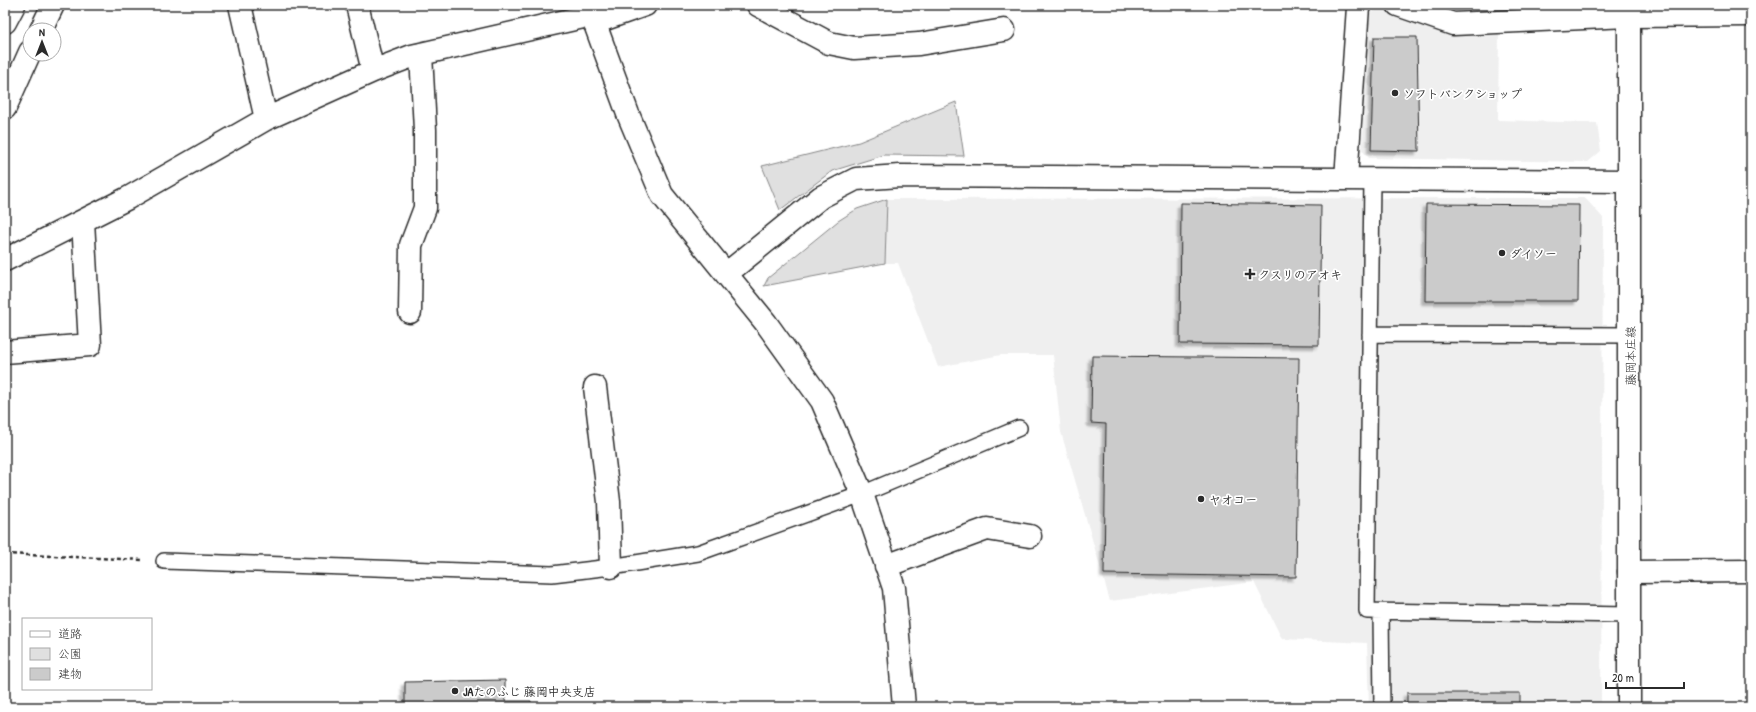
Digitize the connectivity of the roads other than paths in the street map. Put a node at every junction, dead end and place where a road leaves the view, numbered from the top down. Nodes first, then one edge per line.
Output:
1 (14, 5) edge
2 (53, 5) edge
3 (240, 5) edge
4 (357, 5) edge
5 (645, 5) edge
6 (758, 5) edge
7 (1360, 5) edge
8 (1398, 5) edge
9 (1629, 10) edge
10 (591, 14) edge
11 (1751, 15) edge
12 (5, 22) edge
13 (45, 22) edge
14 (1004, 30) dead end
15 (421, 54) junction
16 (26, 62) edge
17 (373, 71) junction
18 (5, 108) edge
19 (266, 119) junction
20 (1346, 179) junction
21 (1372, 179) junction
22 (1629, 181) junction
23 (83, 221) junction
24 (5, 260) edge
25 (726, 274) junction
26 (410, 312) dead end
27 (1370, 334) junction
28 (1630, 335) junction
29 (5, 352) edge
30 (595, 387) dead end
31 (1019, 428) dead end
32 (862, 494) junction
33 (1030, 536) dead end
34 (164, 561) road end
35 (886, 566) junction
36 (611, 568) junction
37 (1751, 571) edge
38 (1630, 572) junction
39 (1381, 611) junction
40 (1630, 615) junction
41 (904, 707) edge
42 (1382, 707) edge
43 (1630, 707) edge

1 - 12 street
2 - 13 street
3 - 19 street
4 - 17 street
5 - 10 street
6 - 14 street
7 - 20 street
8 - 9 street
9 - 11 street
9 - 22 street, 藤岡本庄線
10 - 15 street
10 - 25 street
15 - 17 street
15 - 26 street
16 - 18 street
17 - 19 street
19 - 23 street
20 - 21 street
20 - 25 street
21 - 22 street
21 - 27 lane
22 - 28 street, 藤岡本庄線
23 - 24 street
23 - 29 street
25 - 32 street
27 - 28 lane
27 - 39 lane
28 - 38 street, 藤岡本庄線
30 - 36 street
31 - 32 lane
32 - 35 street
32 - 36 lane
33 - 35 street
34 - 36 lane
35 - 41 street
37 - 38 street
38 - 40 street, 藤岡本庄線
39 - 40 lane
39 - 42 lane
40 - 43 street, 藤岡本庄線

